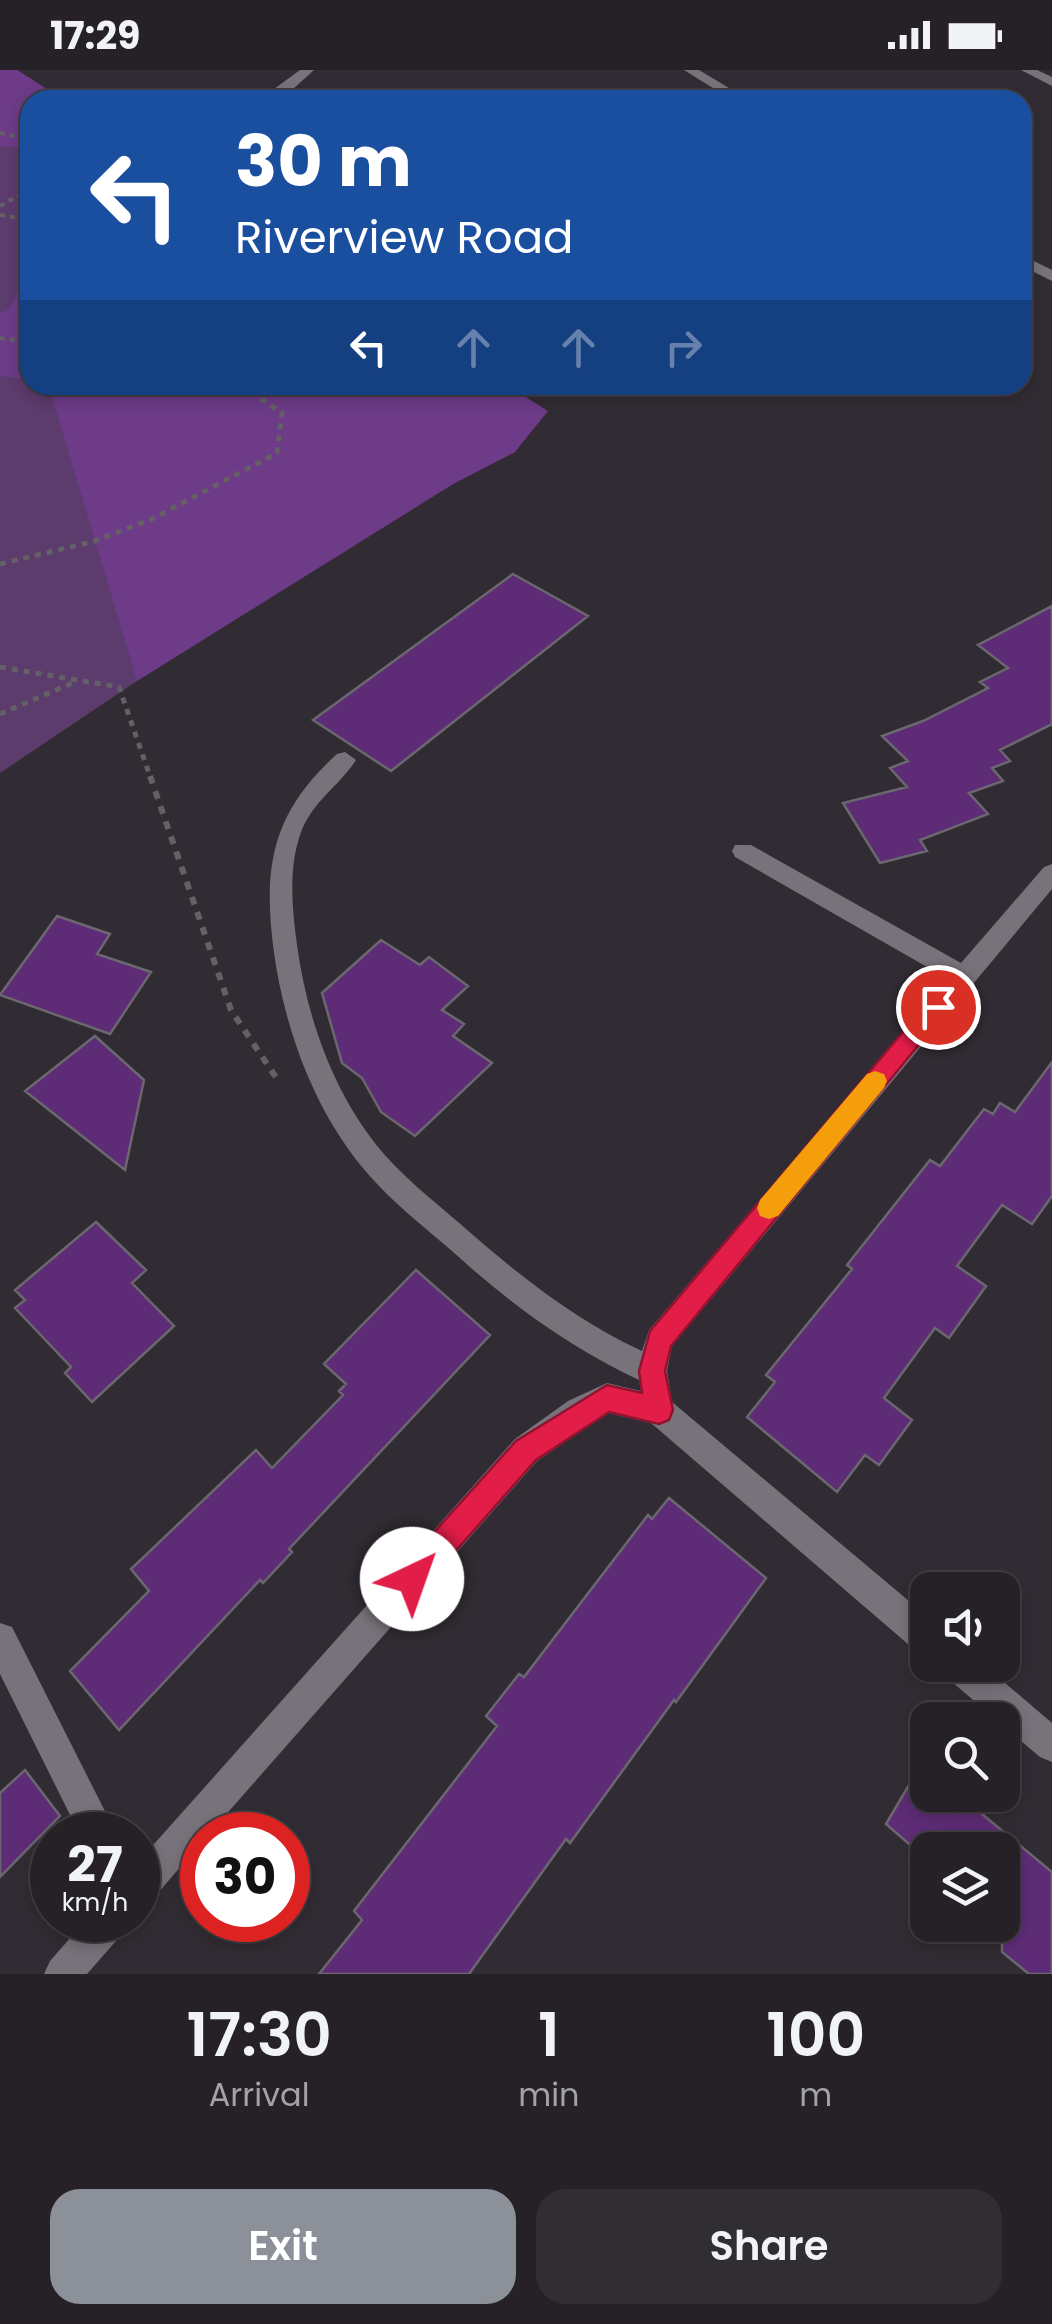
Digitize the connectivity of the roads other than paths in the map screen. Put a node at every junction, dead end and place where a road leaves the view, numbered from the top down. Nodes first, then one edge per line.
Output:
1 (308, 70) edge
2 (690, 70) edge
3 (1027, 70) edge
4 (1052, 82) edge
5 (285, 90) edge
6 (725, 90) edge
7 (345, 760) dead end
8 (743, 851) dead end
9 (1052, 874) edge
10 (963, 976) junction
11 (652, 1371) junction
12 (659, 1410) junction
13 (910, 1624) edge
14 (0, 1639) edge
15 (978, 1682) edge
16 (1052, 1745) edge
17 (87, 1812) edge
18 (160, 1863) edge
19 (90, 1942) edge
20 (62, 1974) edge

1 - 5 street
2 - 6 street
3 - 4 street
7 - 11 street
8 - 10 street
9 - 10 street
10 - 11 street
11 - 12 street
12 - 13 street
12 - 18 street
14 - 17 street
15 - 16 street
19 - 20 street

